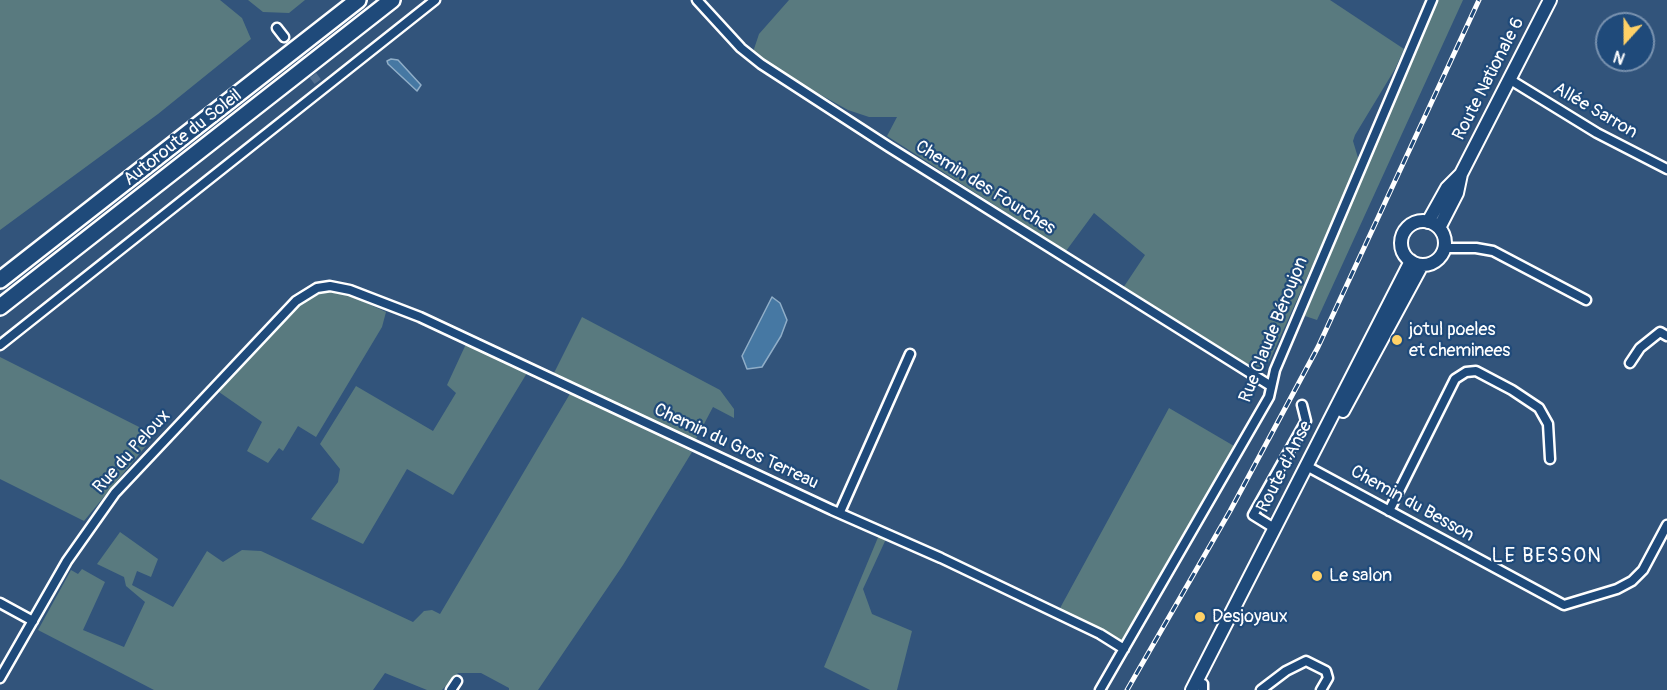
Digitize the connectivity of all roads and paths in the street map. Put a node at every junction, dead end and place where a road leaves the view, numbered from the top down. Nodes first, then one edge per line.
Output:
1 (358, 0) edge
2 (392, 0) edge
3 (435, 0) edge
4 (697, 0) edge
5 (1432, 0) edge
6 (1550, 0) edge
7 (277, 28) dead end
8 (284, 37) tunnel mouth
9 (1509, 80) junction
10 (1667, 169) edge
11 (131, 204) junction
12 (77, 219) junction
13 (1434, 225) junction
14 (1444, 248) junction
15 (1417, 263) junction
16 (0, 269) edge
17 (0, 280) edge
18 (330, 286) joint
19 (1586, 300) dead end
20 (0, 307) edge
21 (0, 315) edge
22 (1667, 336) edge
23 (0, 345) edge
24 (910, 354) dead end
25 (1630, 363) dead end
26 (1271, 386) junction
27 (1302, 405) dead end
28 (1550, 459) dead end
29 (1312, 469) junction
30 (1389, 510) junction
31 (840, 512) junction
32 (1667, 525) edge
33 (1274, 528) junction
34 (0, 603) edge
35 (33, 621) junction
36 (1124, 649) junction
37 (0, 678) edge
38 (457, 681) dead end
39 (1202, 688) edge
40 (451, 690) edge
41 (1100, 690) edge
42 (1191, 690) edge
43 (1261, 690) edge
44 (1322, 690) edge

1 - 12 highway, Autoroute du Soleil
2 - 11 highway, Autoroute du Soleil
3 - 23 street
4 - 26 street, Chemin des Fourches
5 - 26 street, Rue Claude Béroujon
6 - 9 main road, Route Nationale 6
7 - 8 street
9 - 10 street, Allée Sarron
9 - 13 main road, Route Nationale 6
11 - 20 highway, Autoroute du Soleil
11 - 21 highway
12 - 16 highway
12 - 17 highway, Autoroute du Soleil
13 - 14 main road
13 - 15 main road
14 - 15 main road
14 - 19 street
15 - 29 main road, Route d'Anse
15 - 33 main road, Route d'Anse
18 - 31 street, Chemin du Gros Terreau
18 - 35 street, Rue du Peloux
22 - 25 street
24 - 31 street
26 - 36 street, Rue Claude Béroujon
27 - 33 street
28 - 30 street
29 - 30 street, Chemin du Besson
29 - 39 main road, Route d'Anse
30 - 32 street, Chemin du Besson
31 - 36 street, Chemin du Gros Terreau
33 - 42 main road, Route d'Anse
34 - 35 street
35 - 37 street, Rue du Peloux
36 - 41 street, Rue Claude Béroujon
38 - 40 street
43 - 44 street

